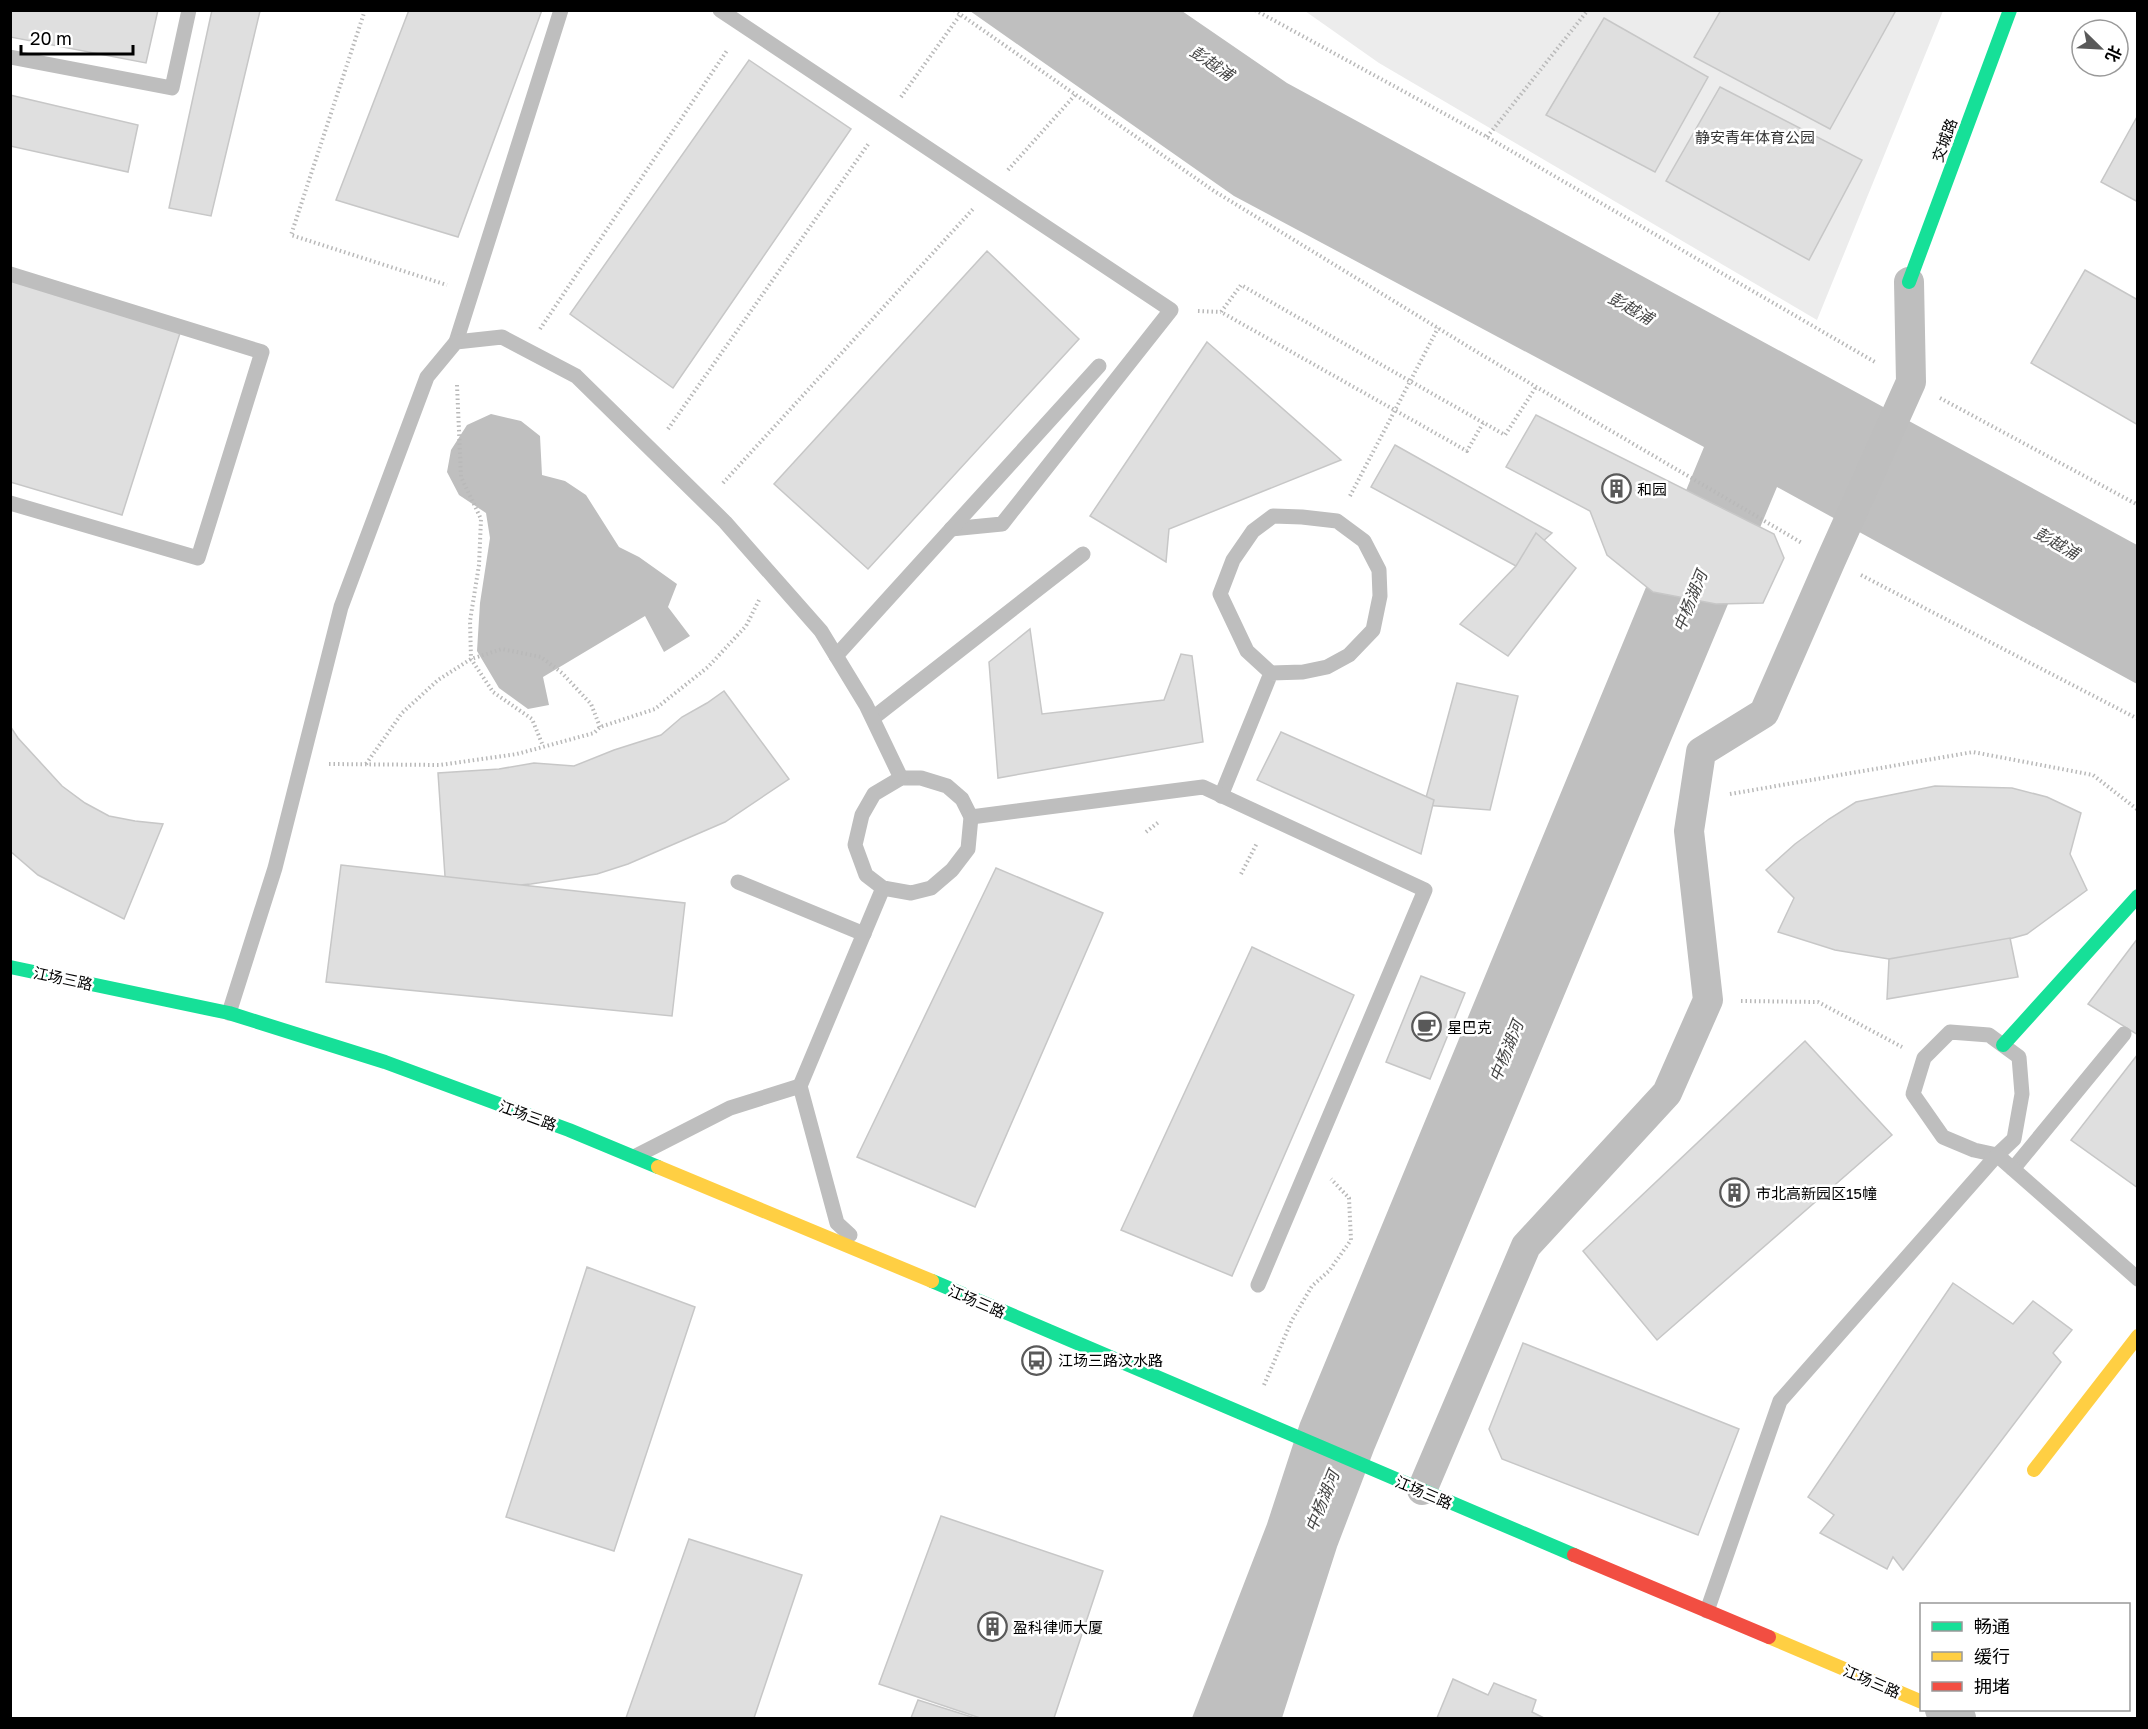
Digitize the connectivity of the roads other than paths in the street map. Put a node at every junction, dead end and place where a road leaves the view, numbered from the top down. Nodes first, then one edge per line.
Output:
1 (189, 10) edge
2 (561, 10) edge
3 (720, 10) edge
4 (2010, 10) edge
5 (10, 57) edge
6 (10, 274) edge
7 (1909, 282) joint
8 (456, 342) junction
9 (1099, 366) dead end
10 (10, 503) edge
11 (951, 529) junction
12 (1083, 554) dead end
13 (836, 656) junction
14 (1270, 673) junction
15 (873, 718) junction
16 (901, 778) junction
17 (1221, 796) junction
18 (971, 817) junction
19 (738, 882) dead end
20 (883, 888) junction
21 (2138, 896) edge
22 (864, 934) junction
23 (10, 967) edge
24 (229, 1014) junction
25 (2124, 1034) dead end
26 (2003, 1045) junction
27 (800, 1086) junction
28 (1997, 1155) junction
29 (633, 1157) junction
30 (2013, 1168) junction
31 (870, 1254) junction
32 (2138, 1279) edge
33 (1258, 1285) dead end
34 (2138, 1336) edge
35 (2034, 1470) dead end
36 (1422, 1490) junction
37 (1707, 1611) junction
38 (1920, 1701) edge
39 (1942, 1711) edge
40 (1961, 1719) edge

1 - 5 lane
2 - 8 lane
3 - 11 lane
4 - 7 street, 交城路
6 - 10 lane
7 - 36 street
8 - 13 lane
8 - 24 lane
9 - 11 lane
11 - 13 lane
12 - 15 lane
13 - 15 lane
14 - 14 lane
14 - 17 lane
15 - 16 lane
16 - 18 lane
16 - 20 lane
17 - 18 lane
17 - 33 lane
18 - 20 lane
19 - 22 lane
20 - 22 lane
21 - 26 street
22 - 27 lane
23 - 24 street, 江场三路
24 - 29 street, 江场三路
25 - 30 lane
26 - 28 lane
26 - 28 lane
27 - 29 lane
27 - 31 lane
28 - 30 lane
28 - 37 lane
29 - 31 street, 江场三路
30 - 32 lane
31 - 36 street, 江场三路
34 - 35 street
36 - 37 street, 江场三路
37 - 38 street, 江场三路
39 - 40 street

